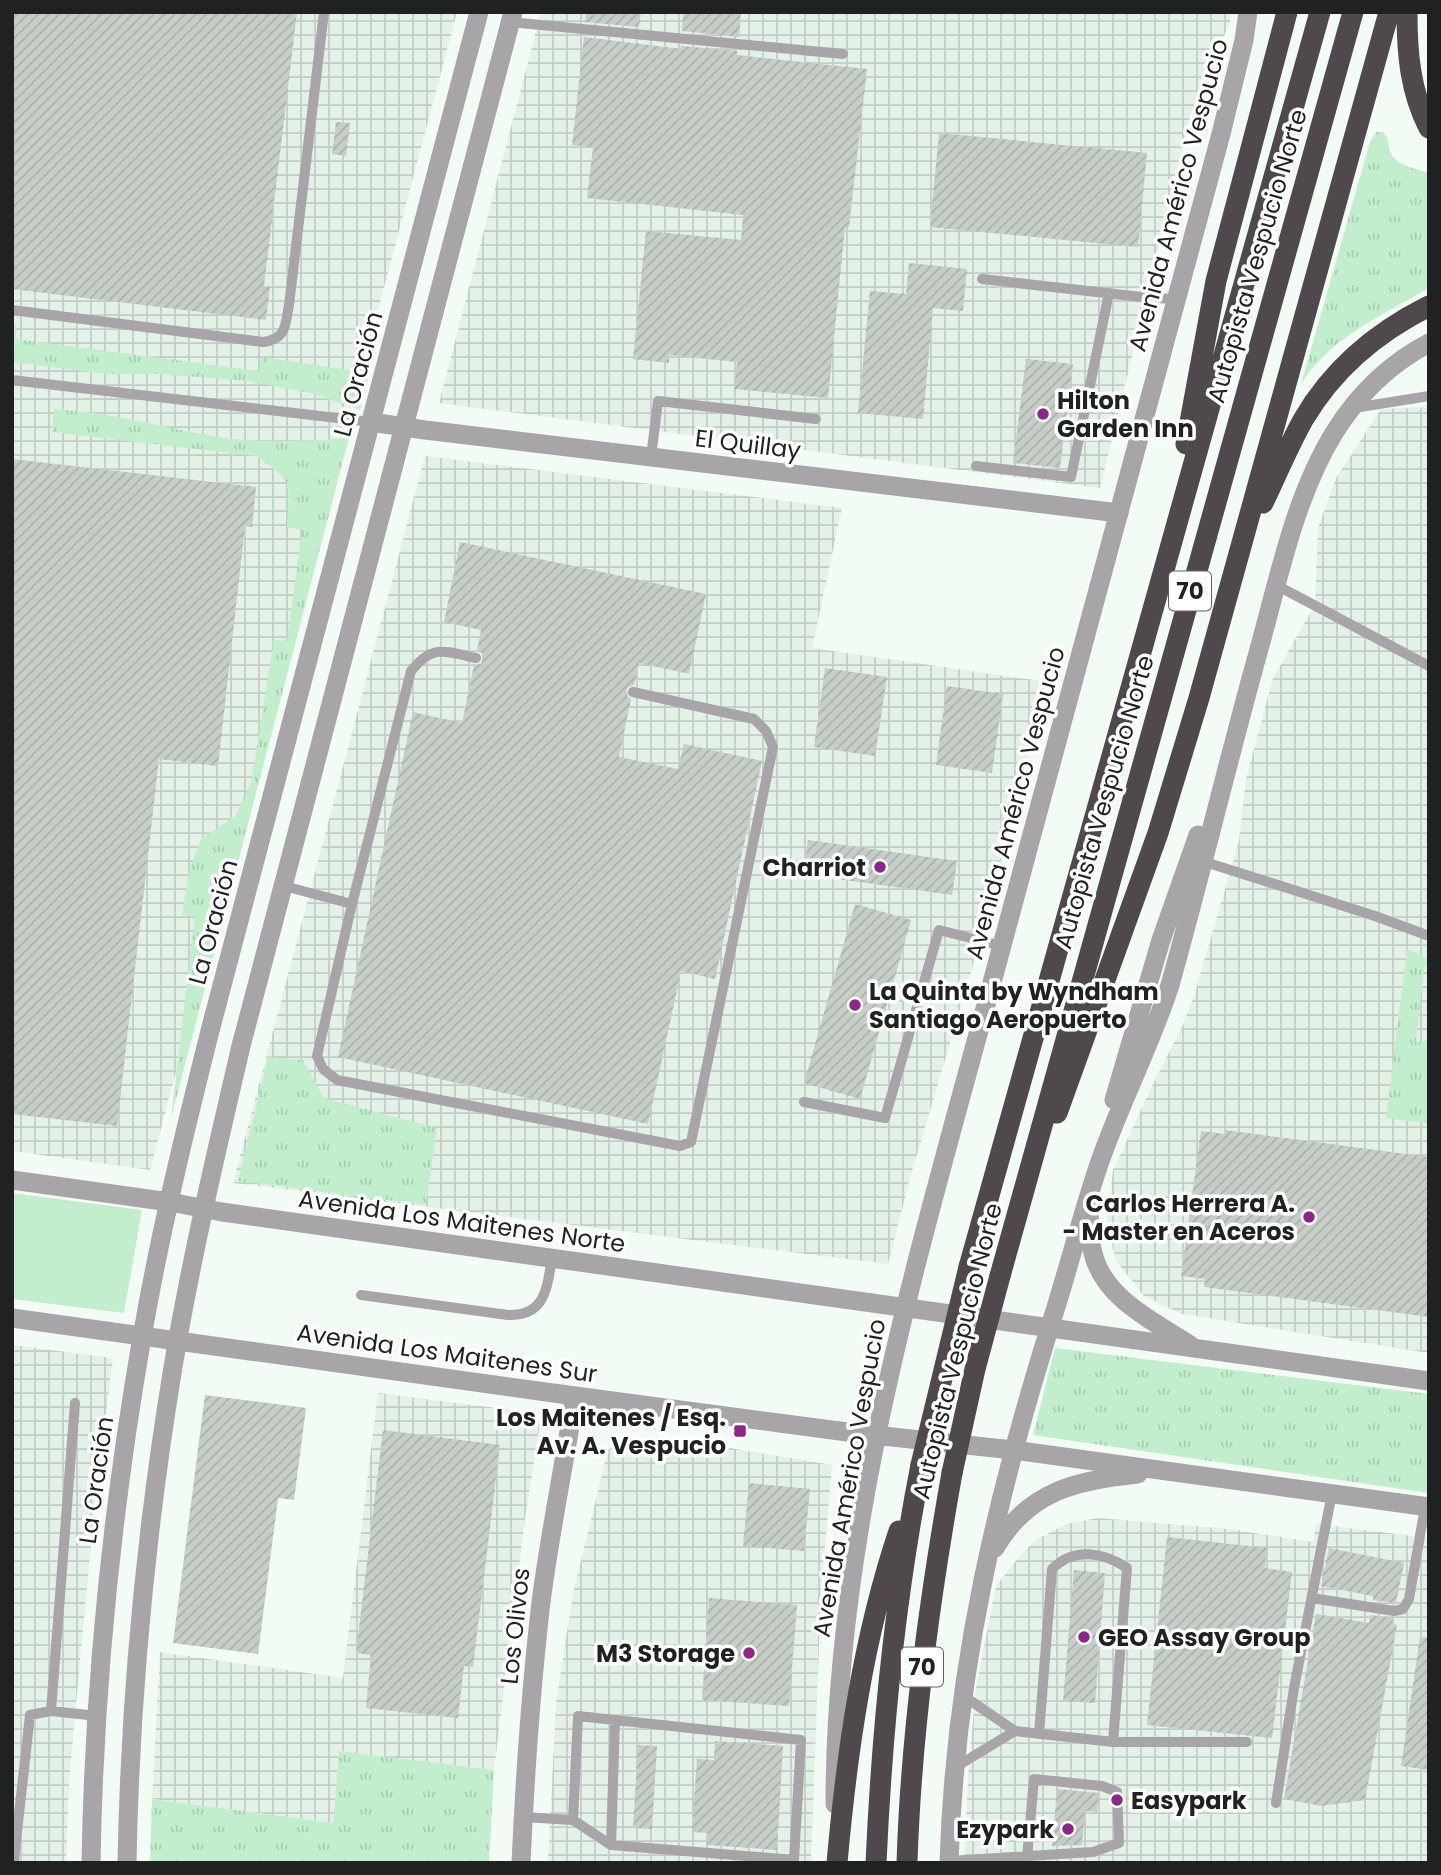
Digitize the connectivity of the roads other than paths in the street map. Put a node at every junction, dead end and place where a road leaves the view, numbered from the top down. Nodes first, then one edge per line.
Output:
1 (324, 12) edge
2 (479, 12) edge
3 (1248, 12) edge
4 (1278, 12) edge
5 (1287, 12) edge
6 (1320, 12) edge
7 (1353, 12) edge
8 (1389, 12) edge
9 (1406, 12) edge
10 (512, 17) edge
11 (843, 54) dead end
12 (1259, 112) junction
13 (1429, 128) edge
14 (982, 279) dead end
15 (1109, 293) junction
16 (1177, 299) junction
17 (1429, 306) edge
18 (12, 310) edge
19 (1429, 343) edge
20 (12, 380) edge
21 (1429, 396) edge
22 (1350, 409) junction
23 (816, 419) dead end
24 (371, 422) junction
25 (405, 428) junction
26 (651, 457) junction
27 (976, 466) dead end
28 (1119, 513) junction
29 (1168, 553) junction
30 (1238, 555) junction
31 (1276, 585) junction
32 (476, 658) dead end
33 (1429, 666) edge
34 (633, 692) dead end
35 (1221, 786) junction
36 (1202, 861) junction
37 (284, 886) junction
38 (352, 904) junction
39 (1429, 936) edge
40 (1002, 946) junction
41 (804, 1102) dead end
42 (1099, 1165) junction
43 (1028, 1171) junction
44 (12, 1180) edge
45 (1088, 1200) junction
46 (170, 1202) junction
47 (204, 1209) junction
48 (552, 1258) junction
49 (361, 1295) dead end
50 (905, 1307) junction
51 (12, 1318) edge
52 (1049, 1328) junction
53 (142, 1336) junction
54 (178, 1341) junction
55 (1194, 1347) junction
56 (1429, 1381) edge
57 (575, 1396) junction
58 (75, 1403) dead end
59 (876, 1435) junction
60 (1013, 1450) junction
61 (1171, 1471) junction
62 (916, 1487) junction
63 (1332, 1493) junction
64 (1427, 1507) edge
65 (987, 1561) junction
66 (1312, 1598) junction
67 (962, 1695) junction
68 (51, 1711) junction
69 (97, 1716) junction
70 (615, 1720) junction
71 (1016, 1731) junction
72 (1039, 1734) junction
73 (1113, 1742) junction
74 (1247, 1742) dead end
75 (954, 1768) junction
76 (1276, 1803) dead end
77 (523, 1817) junction
78 (573, 1820) junction
79 (14, 1841) edge
80 (611, 1845) junction
81 (1027, 1858) junction
82 (949, 1862) edge
83 (14, 1863) edge
84 (91, 1863) edge
85 (127, 1863) edge
86 (521, 1863) edge
87 (837, 1863) edge
88 (876, 1863) edge
89 (907, 1863) edge

1 - 18 lane
2 - 24 street, La Oración
3 - 16 street, Avenida Américo Vespucio
4 - 12 highway
5 - 12 highway
6 - 29 highway, Autopista Vespucio Norte / 70
7 - 43 highway, Autopista Vespucio Norte / 70
8 - 30 highway
9 - 13 highway
10 - 11 lane
10 - 25 street
12 - 29 highway
14 - 15 lane
15 - 16 lane
15 - 27 lane
16 - 28 street, Avenida Américo Vespucio
17 - 30 highway
19 - 22 street
20 - 24 lane
21 - 22 lane
22 - 31 street
23 - 26 lane
24 - 25 street, El Quillay
24 - 46 street, La Oración
25 - 26 street, El Quillay
25 - 37 street
26 - 28 street, El Quillay
28 - 40 street, Avenida Américo Vespucio
29 - 62 highway, Autopista Vespucio Norte / 70, bridge
30 - 43 highway
31 - 33 lane
31 - 35 street
32 - 38 lane
34 - 38 lane
35 - 36 street
35 - 42 street
36 - 39 lane
36 - 42 street
37 - 38 lane
37 - 47 street
40 - 41 lane
40 - 50 street, Avenida Américo Vespucio
42 - 45 street
43 - 89 highway, Autopista Vespucio Norte / 70, bridge
44 - 46 street, Avenida Los Maitenes Norte
45 - 52 street
45 - 55 street
46 - 47 street, Avenida Los Maitenes Norte
46 - 53 street, La Oración
47 - 48 street, Avenida Los Maitenes Norte
47 - 54 street
48 - 49 lane
48 - 50 street, Avenida Los Maitenes Norte
50 - 52 street, Avenida Los Maitenes Norte
50 - 59 street, Avenida Américo Vespucio
51 - 53 street, Avenida Los Maitenes Sur
52 - 55 street, Avenida Los Maitenes Norte
52 - 60 street
53 - 54 street, Avenida Los Maitenes Sur
53 - 69 street, La Oración
54 - 57 street, Avenida Los Maitenes Sur
54 - 85 street
55 - 56 street, Avenida Los Maitenes Norte
57 - 59 street, Avenida Los Maitenes Sur
57 - 77 street, Los Olivos
58 - 68 lane
59 - 60 street, Avenida Los Maitenes Sur
59 - 87 street, Avenida Américo Vespucio
60 - 61 street, Avenida Los Maitenes Sur
60 - 65 street
61 - 63 street
61 - 65 street
62 - 87 highway
62 - 88 highway, Autopista Vespucio Norte / 70
63 - 64 street
63 - 66 lane
64 - 66 lane
65 - 67 street
66 - 76 lane
67 - 71 lane
67 - 75 street
68 - 69 lane
68 - 79 lane
69 - 84 street, La Oración
70 - 78 lane
70 - 80 lane
70 - 80 lane
71 - 72 lane
71 - 75 lane
72 - 73 lane
72 - 73 lane
73 - 74 lane
75 - 82 street
77 - 78 lane
77 - 86 street, Los Olivos
78 - 80 lane
79 - 83 lane
81 - 81 lane
81 - 82 lane

